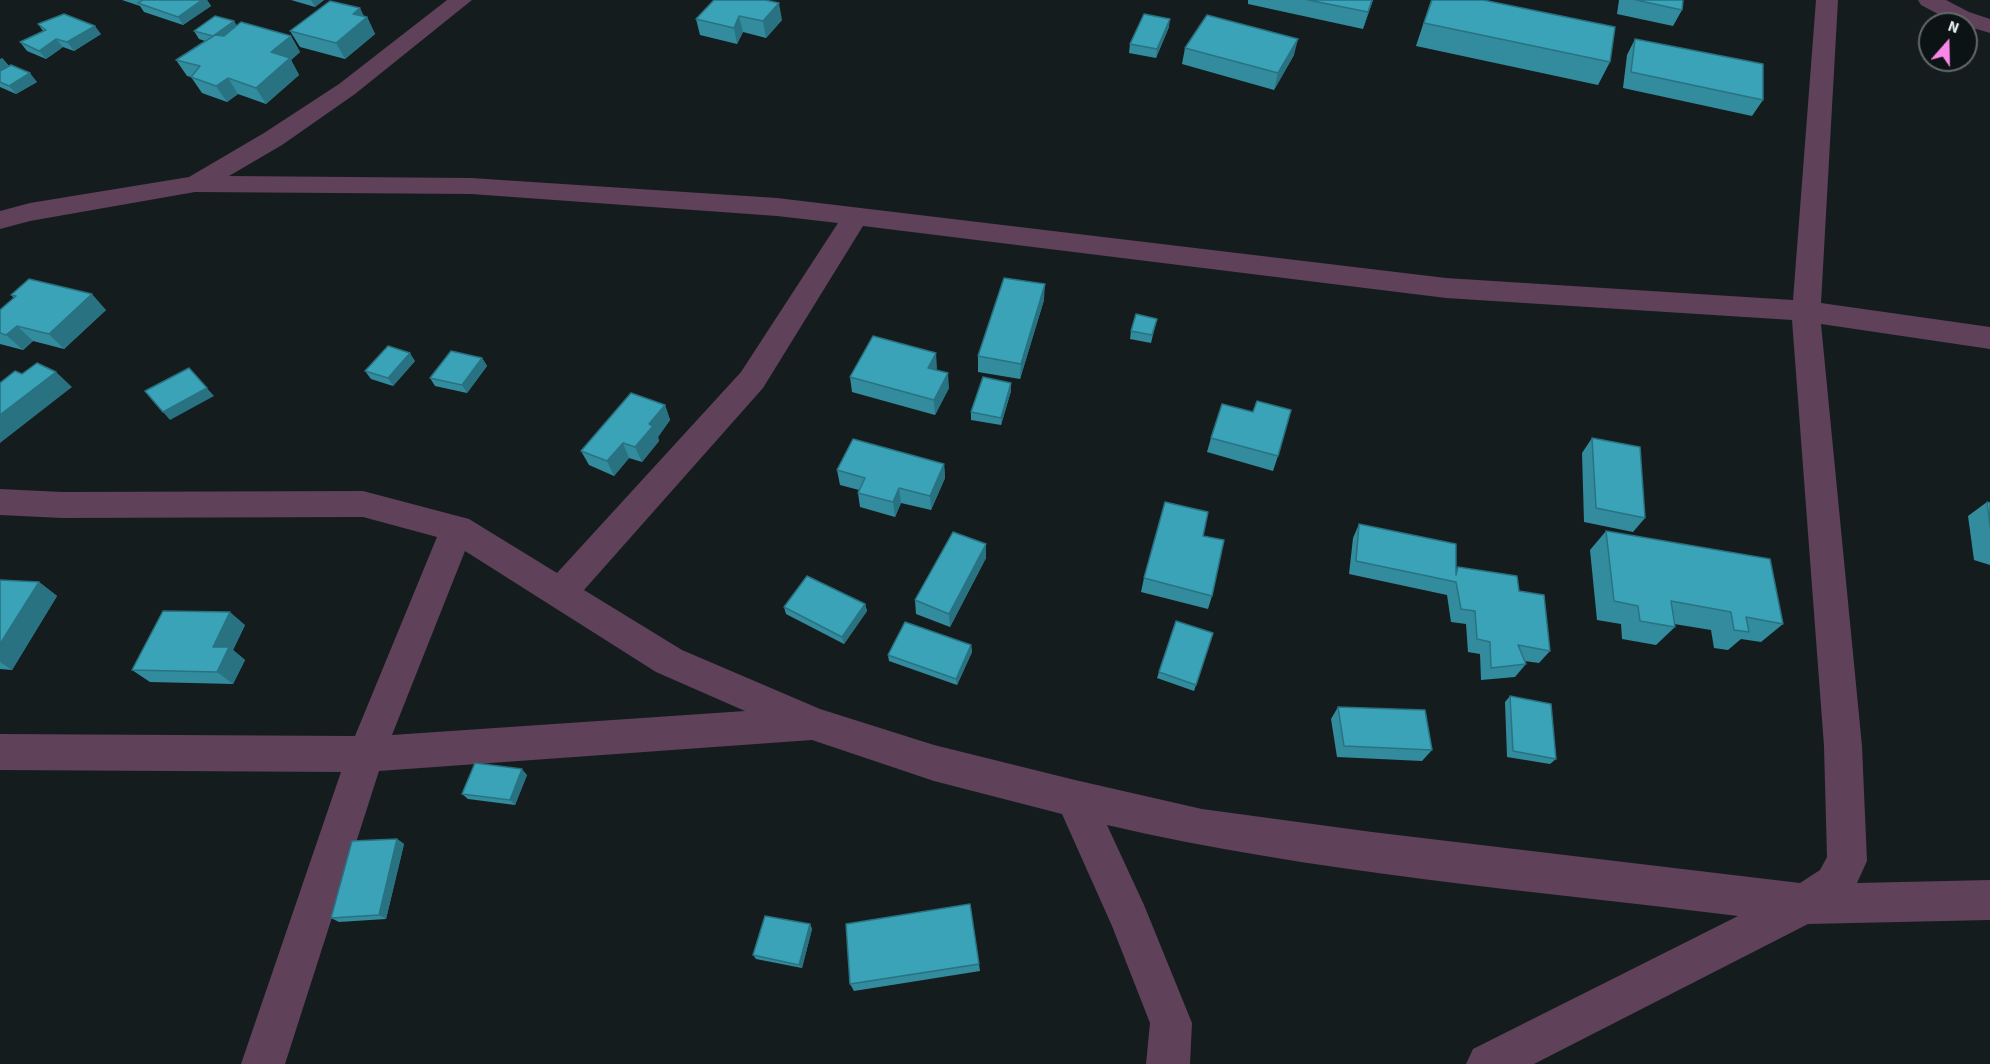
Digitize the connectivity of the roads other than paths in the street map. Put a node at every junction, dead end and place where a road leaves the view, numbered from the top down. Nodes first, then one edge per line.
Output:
1 (461, 0) edge
2 (1827, 0) edge
3 (1929, 0) edge
4 (1990, 26) edge
5 (195, 184) junction
6 (855, 216) junction
7 (0, 220) edge
8 (1806, 311) junction
9 (1990, 338) edge
10 (0, 502) edge
11 (457, 529) junction
12 (560, 592) junction
13 (814, 724) junction
14 (0, 752) edge
15 (366, 754) junction
16 (1075, 799) junction
17 (1990, 900) edge
18 (1805, 904) junction
19 (263, 1064) edge
20 (1168, 1064) edge
21 (1488, 1064) edge

1 - 5 street
2 - 8 street
3 - 4 street
5 - 6 street
5 - 7 street
6 - 8 street
6 - 12 street
8 - 9 street
8 - 18 street
10 - 11 street
11 - 12 street
11 - 15 street
12 - 13 street
13 - 15 street
13 - 16 street
14 - 15 street
15 - 19 street
16 - 18 street
16 - 20 street
17 - 18 street
18 - 21 street

